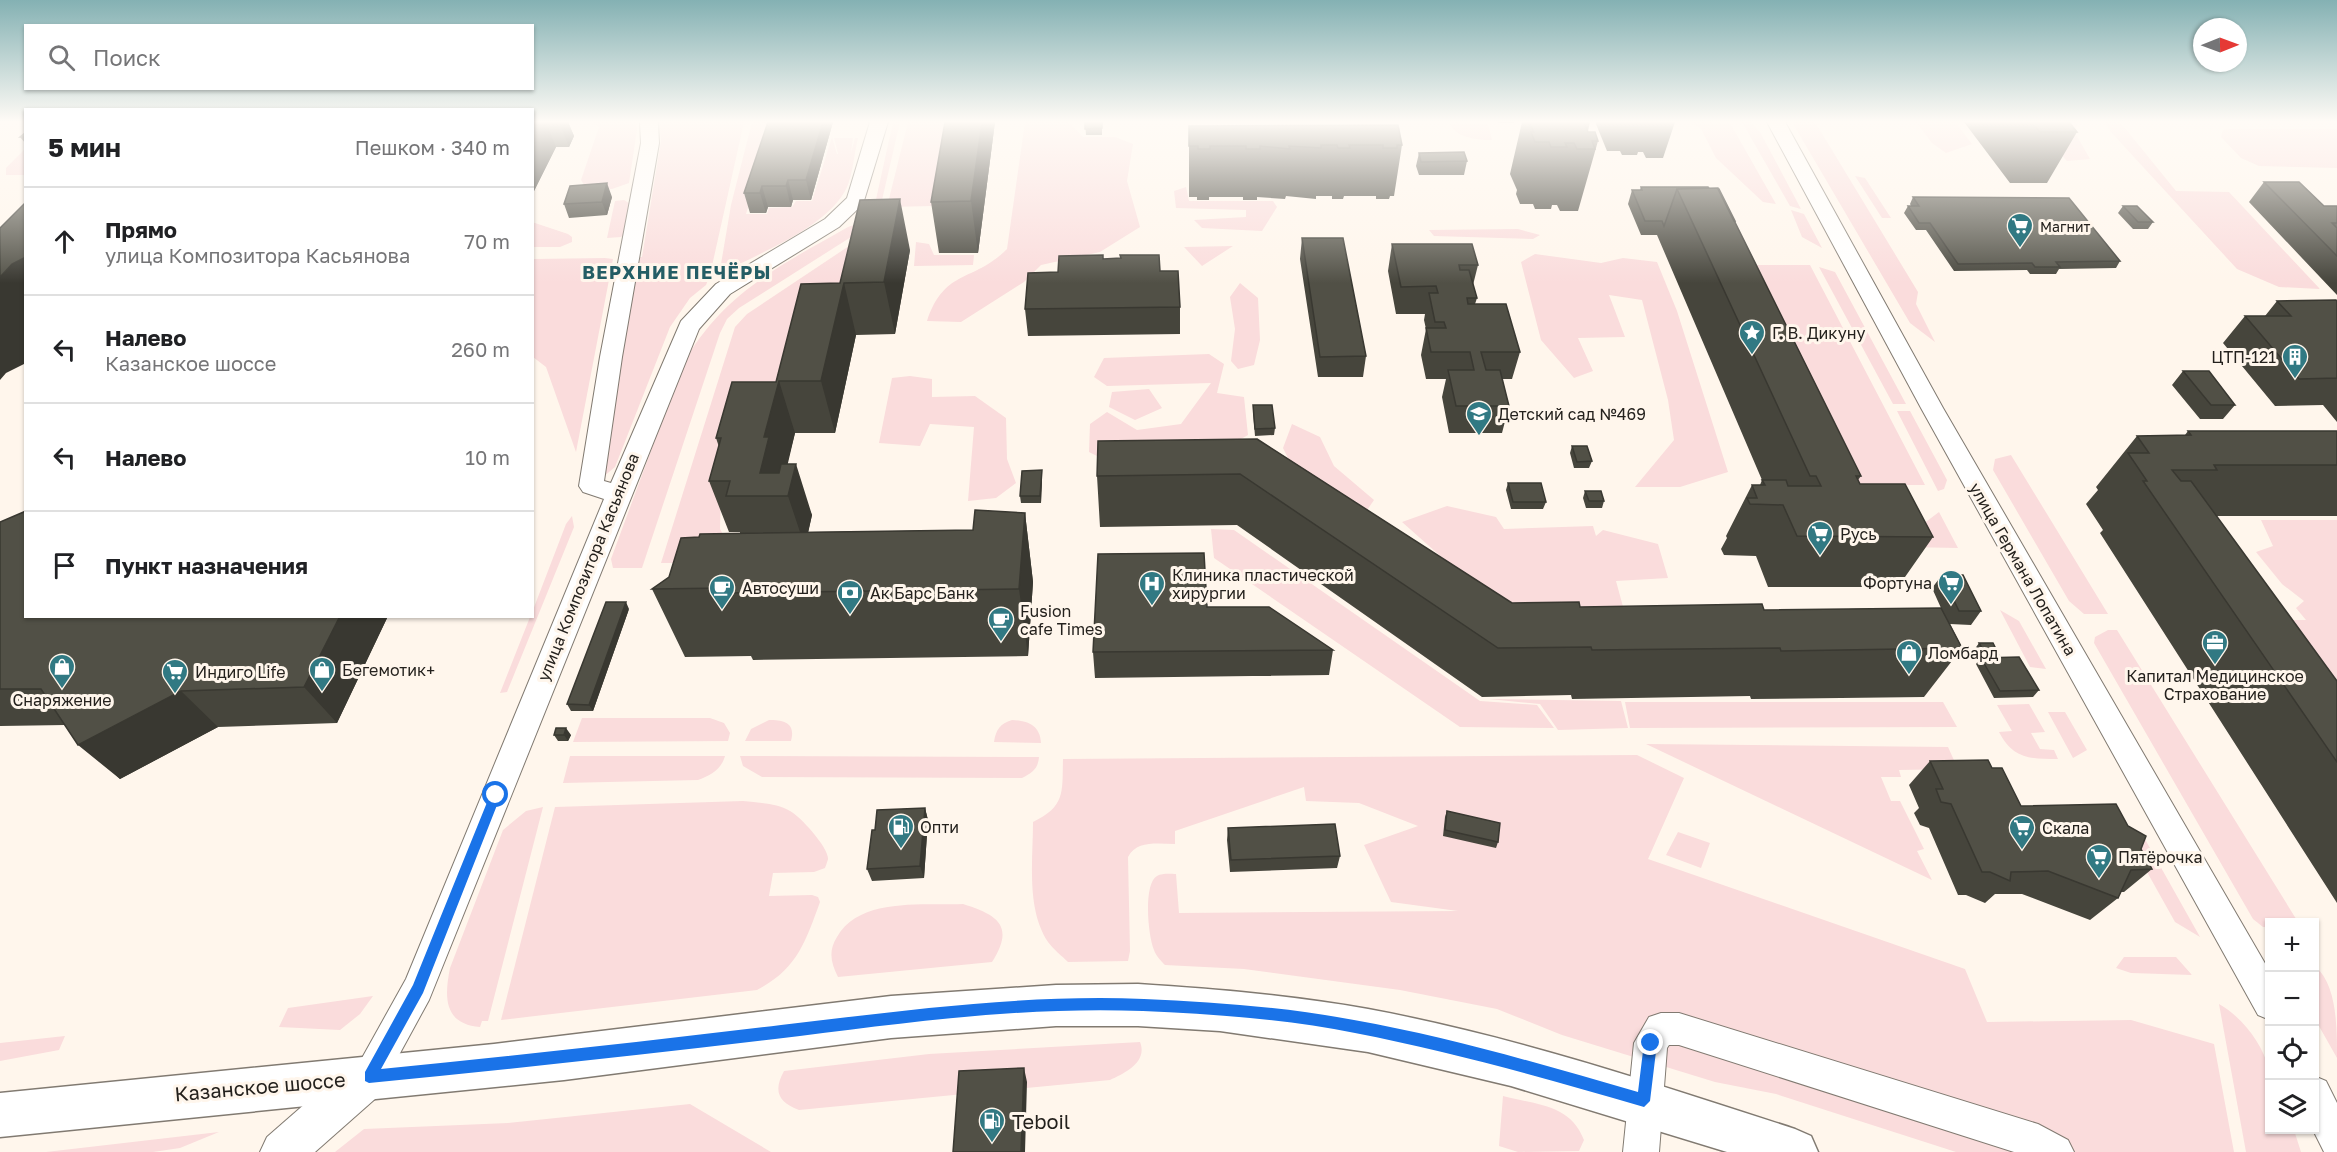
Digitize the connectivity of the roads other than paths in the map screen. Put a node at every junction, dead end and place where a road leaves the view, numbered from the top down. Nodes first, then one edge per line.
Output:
1 (644, 176) edge
2 (865, 176) edge
3 (1803, 176) edge
4 (618, 494) junction
5 (2265, 995) edge
6 (369, 1076) junction
7 (1644, 1101) junction
8 (2319, 1103) edge
9 (0, 1115) edge
10 (2337, 1141) edge
11 (282, 1152) edge
12 (1641, 1152) edge
13 (1795, 1152) edge
14 (2056, 1152) edge

1 - 4 street
2 - 4 street, улица Композитора Касьянова
3 - 5 street, улица Германа Лопатина
4 - 6 street, улица Композитора Касьянова
6 - 7 main road, Казанское шоссе
6 - 9 main road, Казанское шоссе
6 - 11 street
7 - 12 street
7 - 13 main road, Казанское шоссе
7 - 14 street
8 - 10 street

